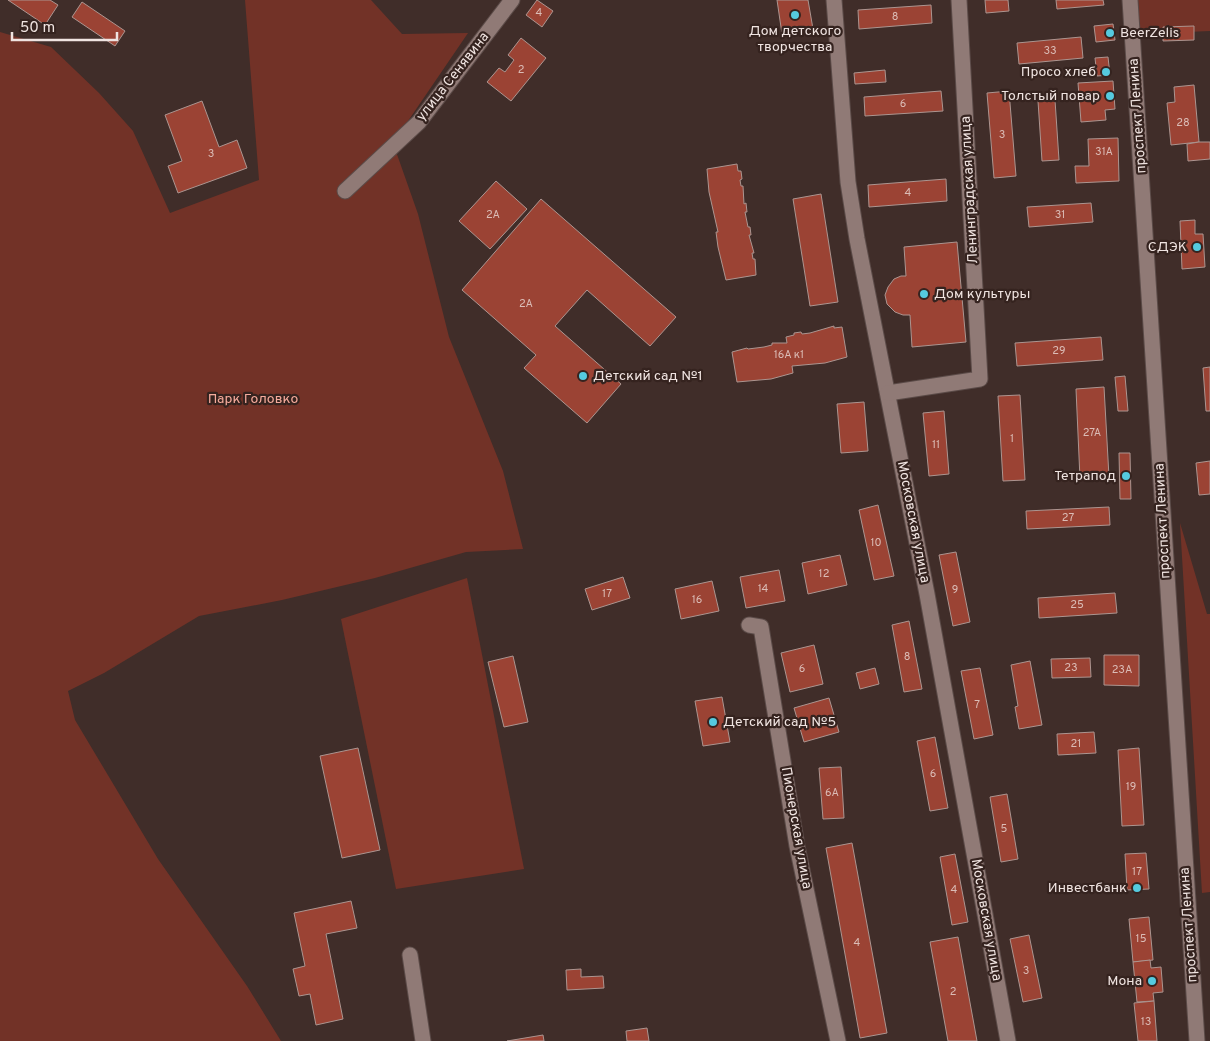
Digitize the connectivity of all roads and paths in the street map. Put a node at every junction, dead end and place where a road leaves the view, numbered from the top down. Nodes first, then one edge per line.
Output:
1 (512, 0) edge
2 (834, 0) edge
3 (960, 0) edge
4 (1130, 0) edge
5 (345, 191) dead end
6 (888, 393) junction
7 (749, 624) dead end
8 (410, 956) dead end
9 (423, 1041) edge
10 (838, 1041) edge
11 (1008, 1041) edge
12 (1197, 1041) edge

1 - 5 street, улица Сенявина
2 - 6 street, Московская улица
3 - 6 street, Ленинградская улица
4 - 12 street, проспект Ленина
6 - 11 street, Московская улица
7 - 10 street, Пионерская улица
8 - 9 street

